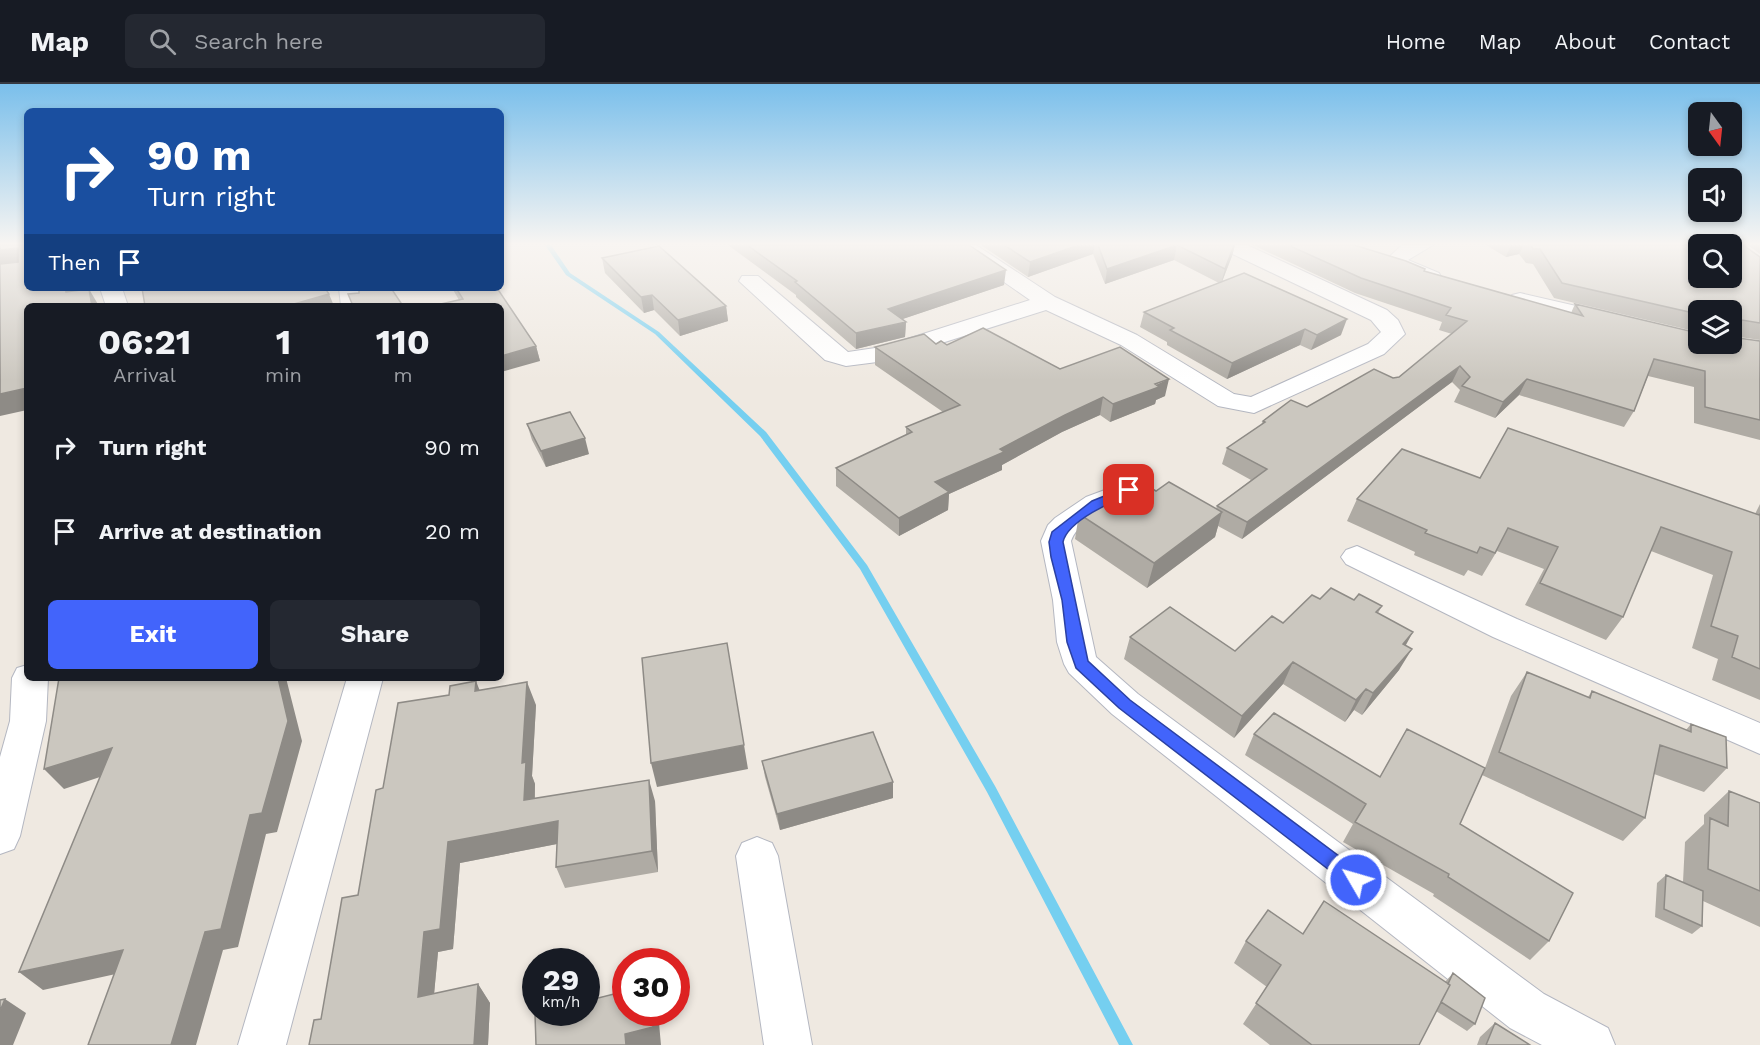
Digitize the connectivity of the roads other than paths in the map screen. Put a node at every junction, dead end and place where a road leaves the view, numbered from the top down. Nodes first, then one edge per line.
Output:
1 (760, 290) edge
2 (1029, 290) edge
3 (1325, 290) edge
4 (1496, 294) edge
5 (1047, 302) junction
6 (1688, 339) edge
7 (1129, 490) edge
8 (1357, 557) dead end
9 (30, 681) edge
10 (364, 681) edge
11 (1760, 739) edge
12 (0, 836) edge
13 (757, 856) dead end
14 (262, 1045) edge
15 (788, 1045) edge
16 (1591, 1045) edge

1 - 5 street
2 - 5 street
3 - 5 street
4 - 6 street
7 - 16 street
8 - 11 street
9 - 12 street
10 - 14 street
13 - 15 street

